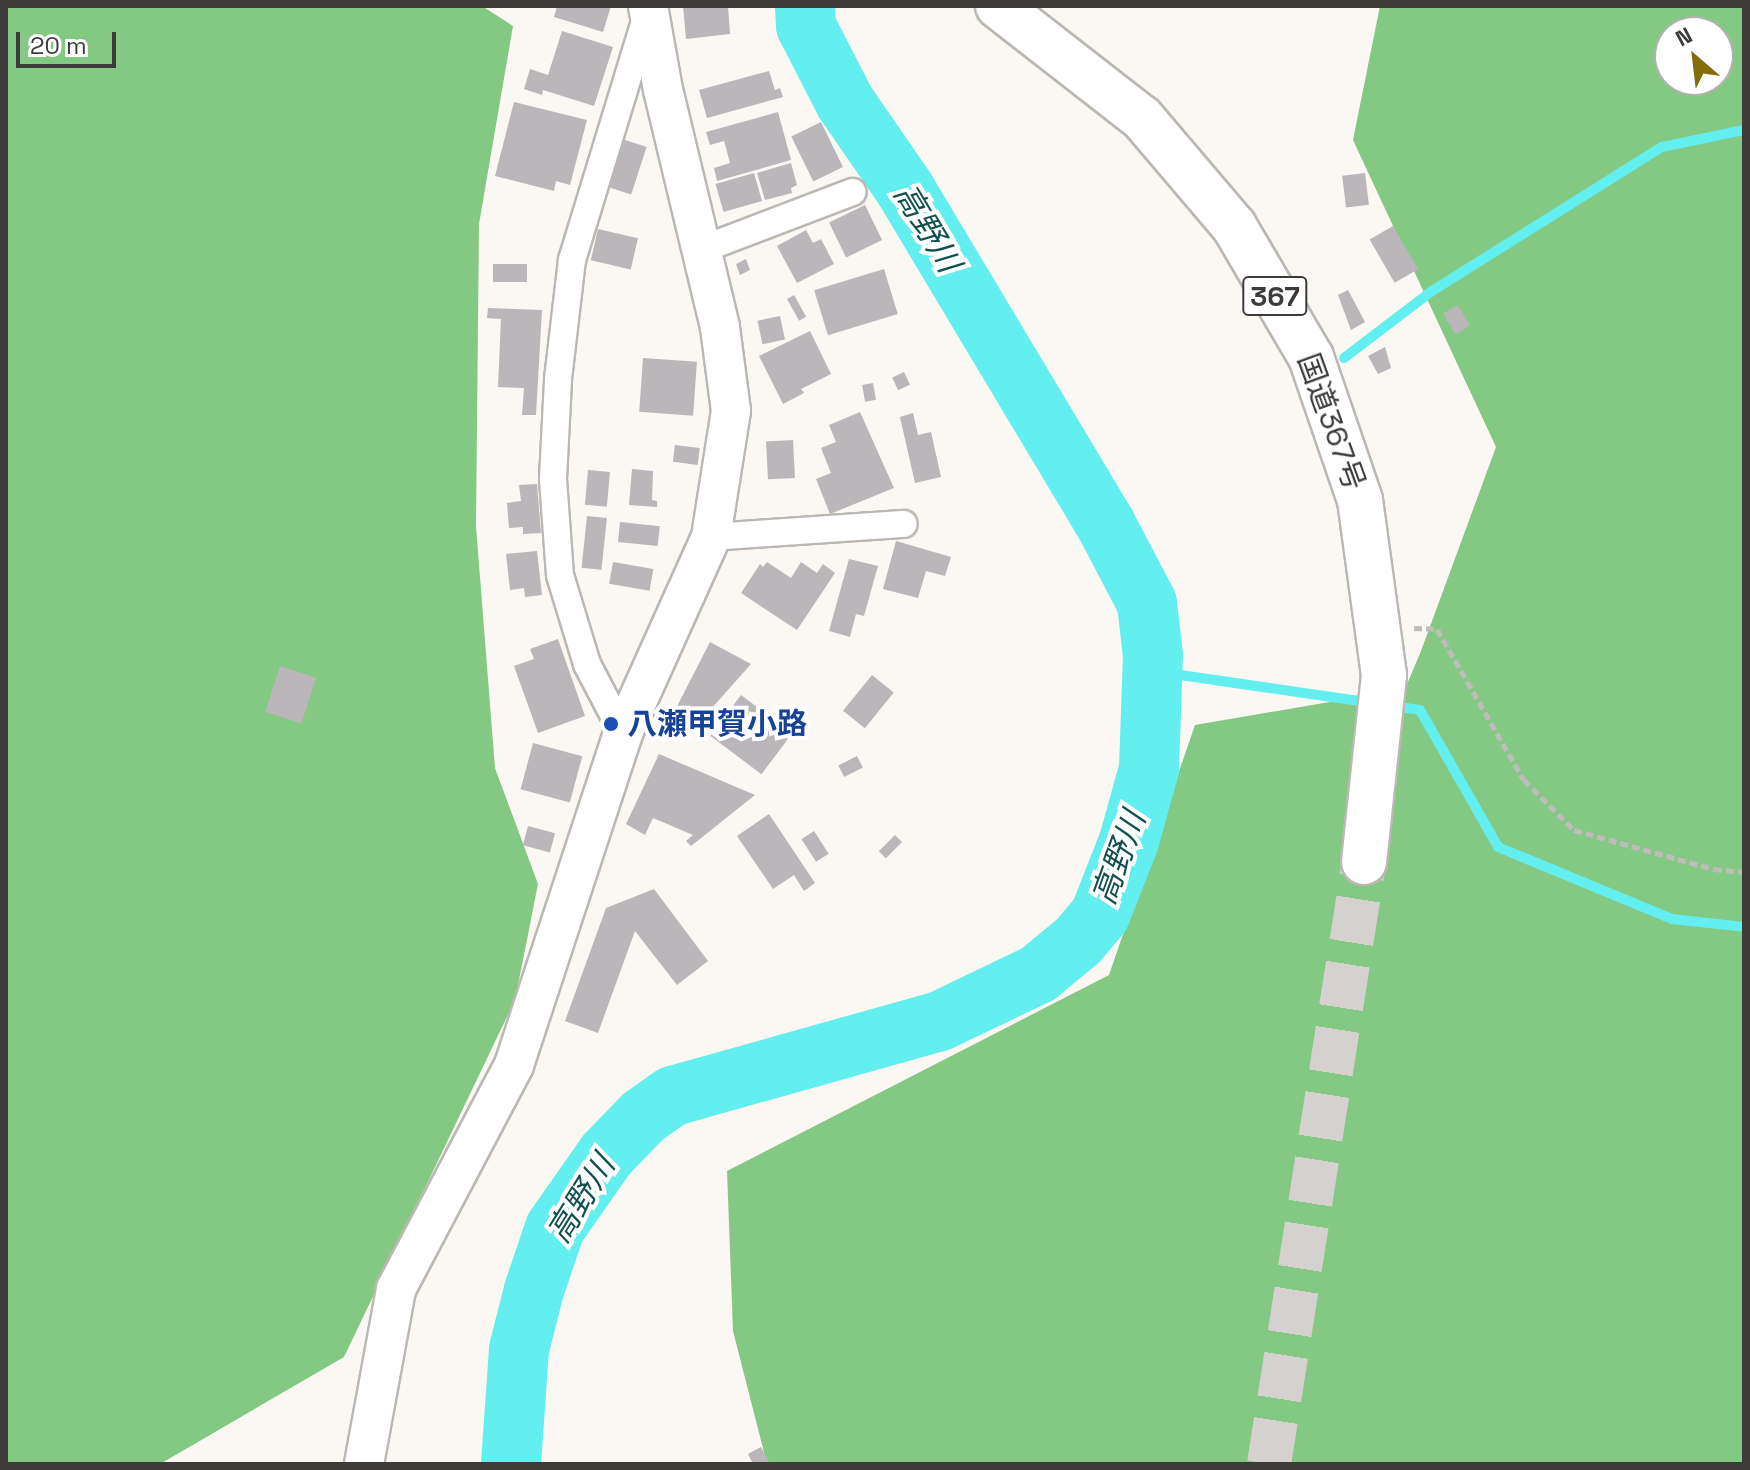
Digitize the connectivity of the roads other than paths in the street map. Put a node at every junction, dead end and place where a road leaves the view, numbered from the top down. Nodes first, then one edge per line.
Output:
1 (998, 6) edge
2 (648, 9) edge
3 (852, 192) dead end
4 (703, 249) junction
5 (904, 524) dead end
6 (711, 537) junction
7 (623, 733) junction
8 (1364, 862) tunnel mouth
9 (364, 1464) edge

1 - 8 highway, 国道367号 / 367
2 - 4 street
2 - 7 street
3 - 4 street
4 - 6 street
5 - 6 street
6 - 7 street
7 - 9 street

